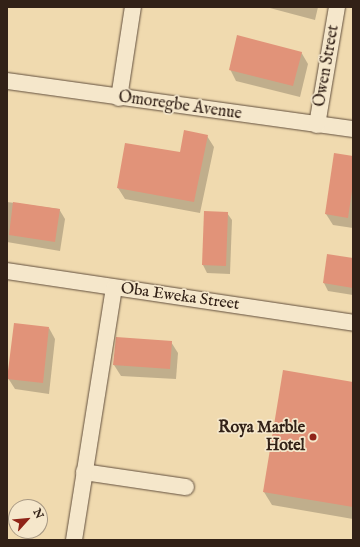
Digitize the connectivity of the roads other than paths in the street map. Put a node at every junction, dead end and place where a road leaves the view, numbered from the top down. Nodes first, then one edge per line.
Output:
1 (134, 7) edge
2 (337, 7) edge
3 (7, 81) edge
4 (119, 98) junction
5 (317, 125) junction
6 (353, 129) edge
7 (7, 271) edge
8 (114, 288) junction
9 (353, 323) edge
10 (84, 472) junction
11 (186, 487) dead end
12 (74, 540) edge

1 - 4 street
2 - 5 street, Owen Street
3 - 4 street, Omoregbe Avenue
4 - 5 street, Omoregbe Avenue
5 - 6 street, Omoregbe Avenue
7 - 8 street, Oba Eweka Street
8 - 9 street, Oba Eweka Street
8 - 10 street
10 - 11 street
10 - 12 street

